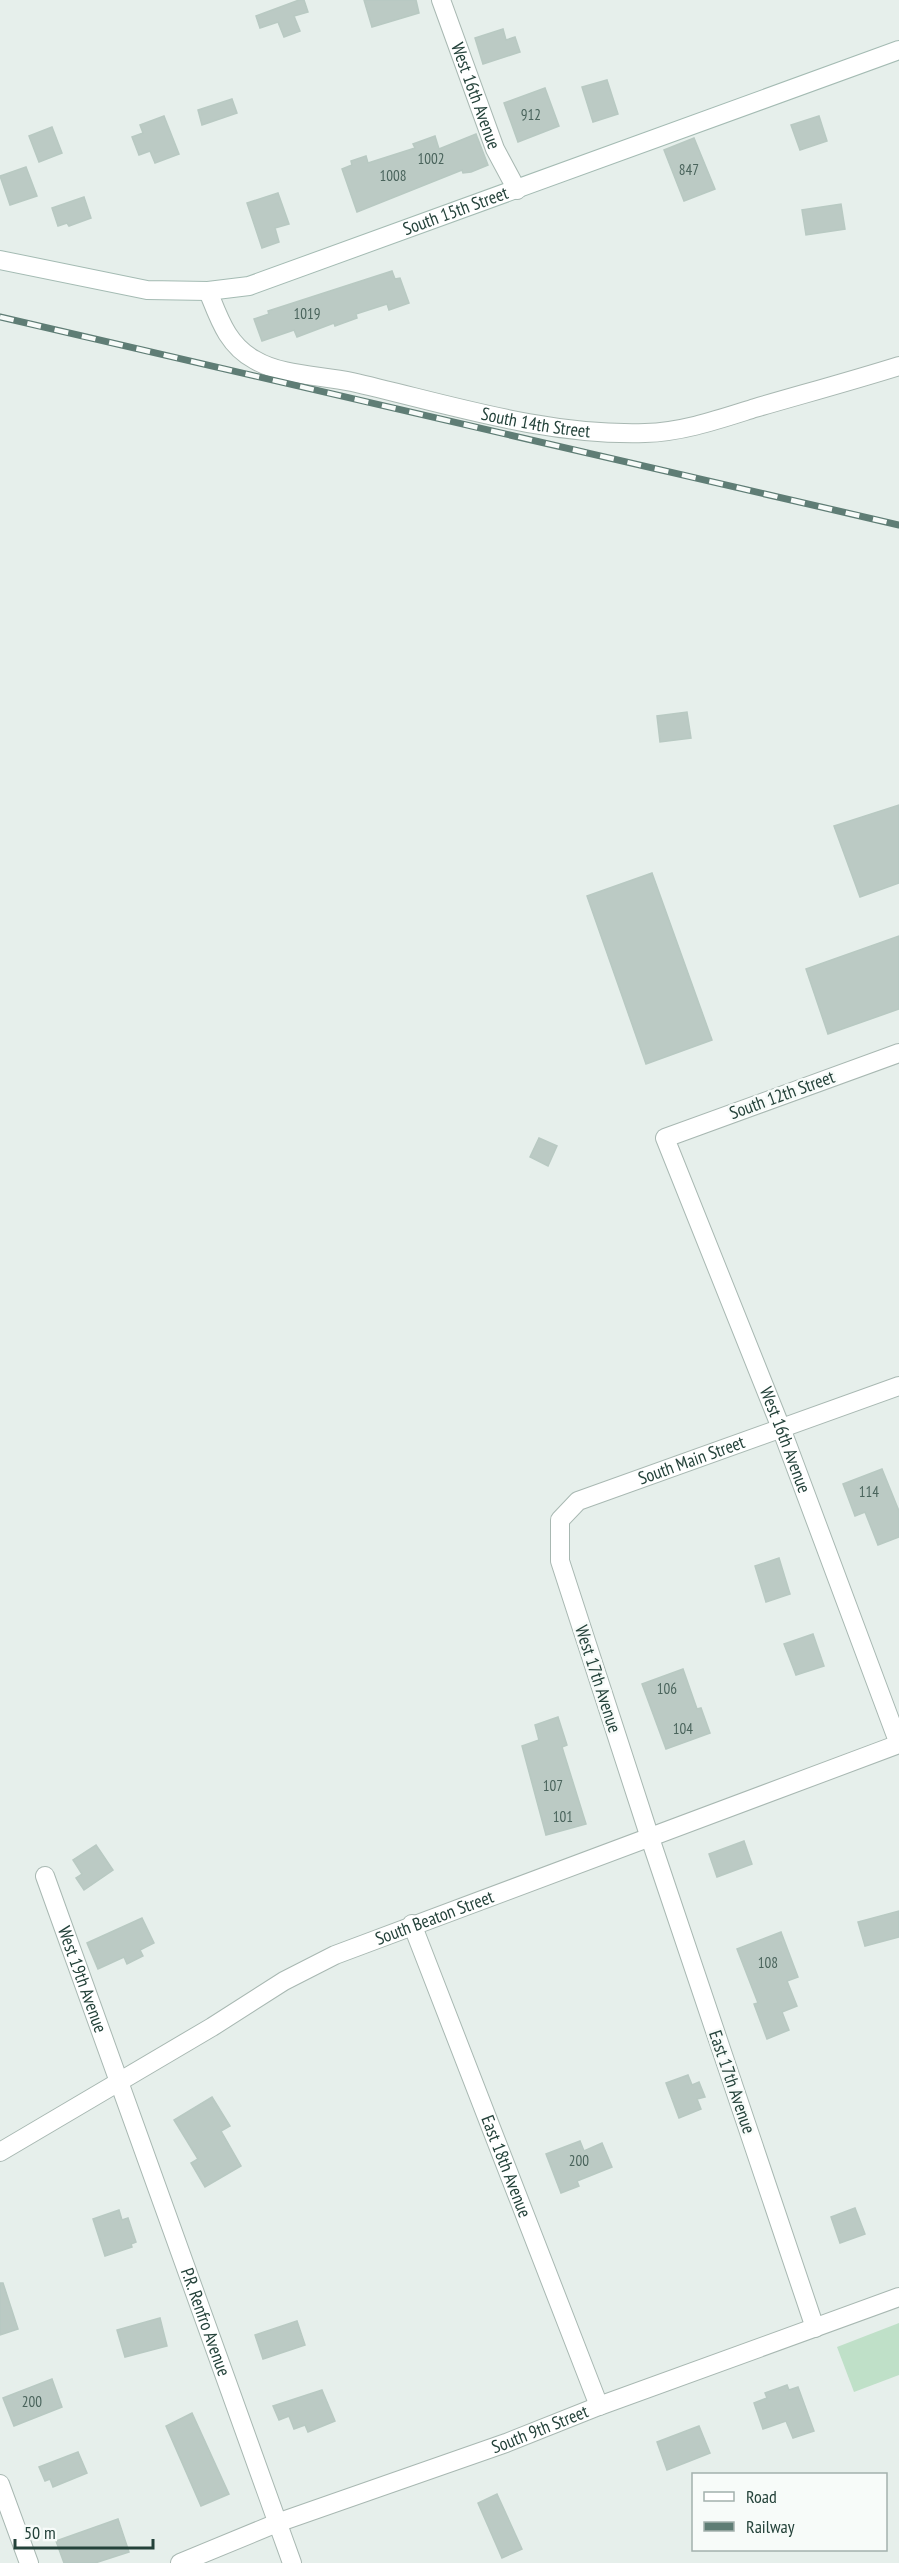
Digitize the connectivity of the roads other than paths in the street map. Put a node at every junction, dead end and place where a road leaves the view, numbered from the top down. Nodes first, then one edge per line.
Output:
1 (441, 0) edge
2 (899, 50) edge
3 (517, 190) junction
4 (0, 260) edge
5 (208, 291) junction
6 (899, 366) edge
7 (899, 1053) edge
8 (665, 1138) joint
9 (899, 1386) edge
10 (781, 1428) junction
11 (560, 1520) joint
12 (899, 1744) edge
13 (649, 1836) junction
14 (45, 1876) dead end
15 (412, 1924) junction
16 (119, 2082) junction
17 (0, 2152) edge
18 (899, 2297) edge
19 (815, 2328) junction
20 (599, 2406) junction
21 (0, 2484) edge
22 (277, 2523) junction
23 (29, 2563) edge
24 (180, 2563) edge
25 (292, 2563) edge

1 - 3 street, West 16th Avenue
2 - 3 street, South 15th Street
3 - 5 street, South 15th Street
4 - 5 street, South 15th Street
5 - 6 street, South 14th Street
7 - 8 street, South 12th Street
8 - 10 street, West 16th Avenue
9 - 10 street, South Main Street
10 - 11 street, South Main Street
10 - 12 street, West 16th Avenue
11 - 13 street, West 17th Avenue
12 - 13 street, South Beaton Street
13 - 15 street, South Beaton Street
13 - 19 street, East 17th Avenue
14 - 16 street, West 19th Avenue
15 - 16 street, South Beaton Street
15 - 20 street, East 18th Avenue
16 - 17 street, South Beaton Street
16 - 22 street, P.R. Renfro Avenue
18 - 19 street, South 9th Street
19 - 20 street, South 9th Street
20 - 22 street, South 9th Street
21 - 23 street
22 - 24 street, South 9th Street
22 - 25 street, P.R. Renfro Avenue

